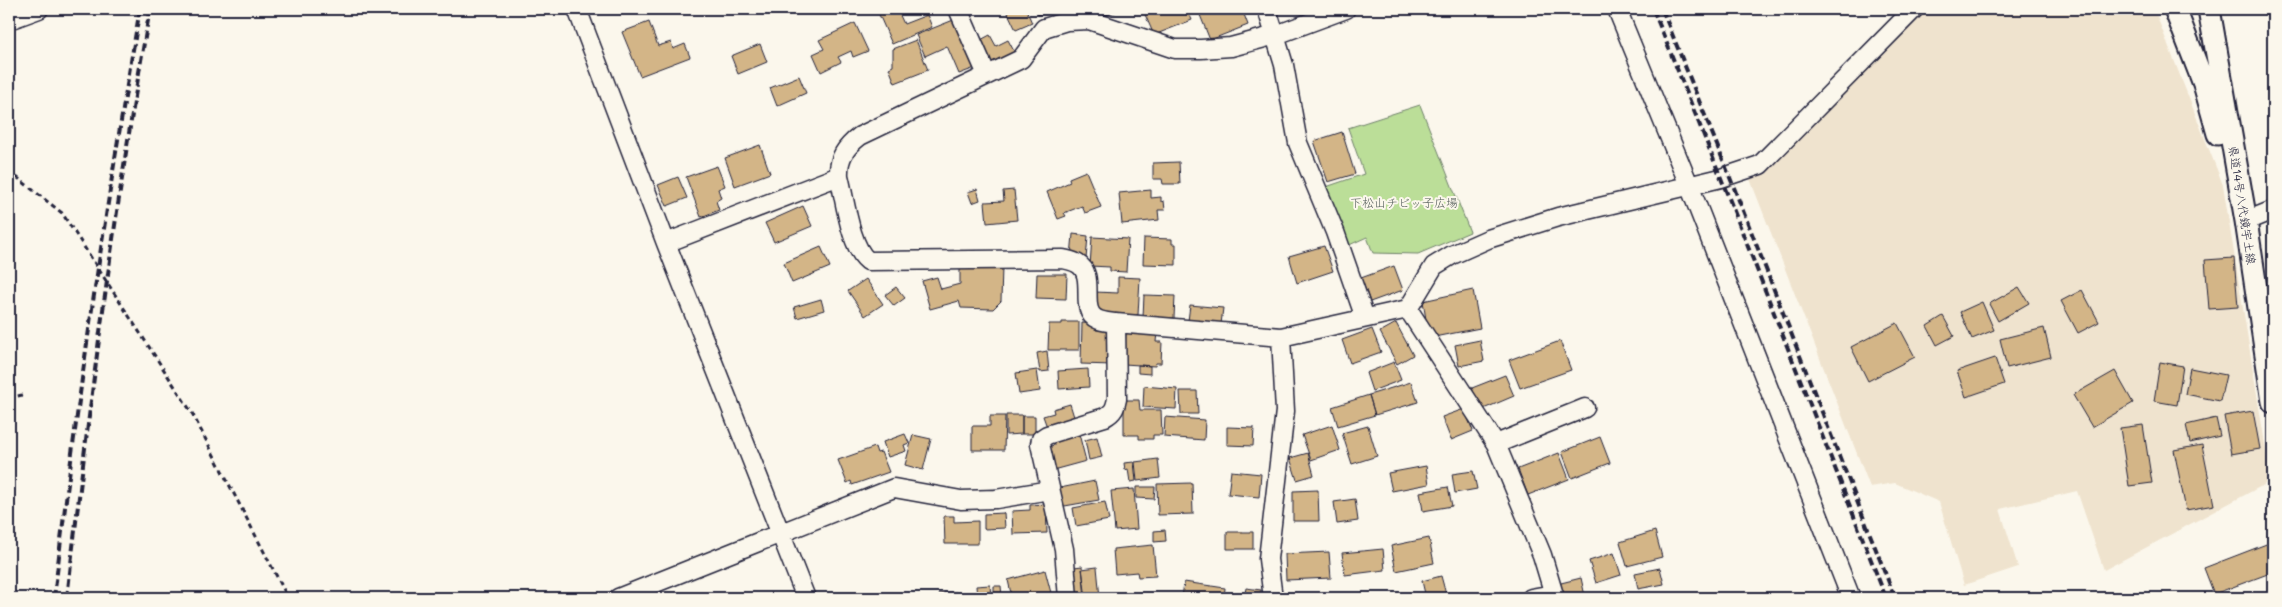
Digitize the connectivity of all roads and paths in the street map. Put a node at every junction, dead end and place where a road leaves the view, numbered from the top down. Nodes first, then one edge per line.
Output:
1 (39, 9) edge
2 (576, 9) edge
3 (958, 9) edge
4 (1267, 9) edge
5 (1346, 9) edge
6 (1617, 9) edge
7 (1914, 9) edge
8 (2175, 9) edge
9 (2209, 9) edge
10 (9, 20) edge
11 (1276, 35) junction
12 (987, 75) junction
13 (9, 170) edge
14 (839, 176) junction
15 (1689, 184) junction
16 (2273, 210) edge
17 (2246, 221) junction
18 (666, 243) junction
19 (2255, 289) junction
20 (1408, 309) junction
21 (1365, 318) junction
22 (1116, 323) junction
23 (1281, 337) junction
24 (22, 395) dead end
25 (9, 398) edge
26 (2273, 402) edge
27 (1586, 408) dead end
28 (1496, 444) junction
29 (1050, 490) junction
30 (781, 533) junction
31 (1554, 596) edge
32 (288, 598) edge
33 (618, 598) edge
34 (806, 598) edge
35 (1068, 598) edge
36 (1274, 598) edge
37 (1531, 598) edge
38 (1851, 598) edge

1 - 10 street
2 - 18 street
3 - 12 street
4 - 11 street
5 - 11 street
6 - 15 street
7 - 15 street
8 - 19 main road
9 - 17 main road, 県道14号八代鏡宇土線
11 - 12 street
11 - 21 street
12 - 14 street
13 - 32 path
14 - 18 street
14 - 22 street
15 - 20 street
15 - 38 street
16 - 17 street
17 - 19 main road, 県道14号八代鏡宇土線
18 - 30 street
19 - 26 main road, 県道14号八代鏡宇土線
20 - 21 street
20 - 28 street
21 - 23 street
22 - 23 street
22 - 29 street
23 - 36 street
24 - 25 path
27 - 28 street
28 - 31 street
29 - 30 street
29 - 35 street
30 - 33 street
30 - 34 street
31 - 37 street

